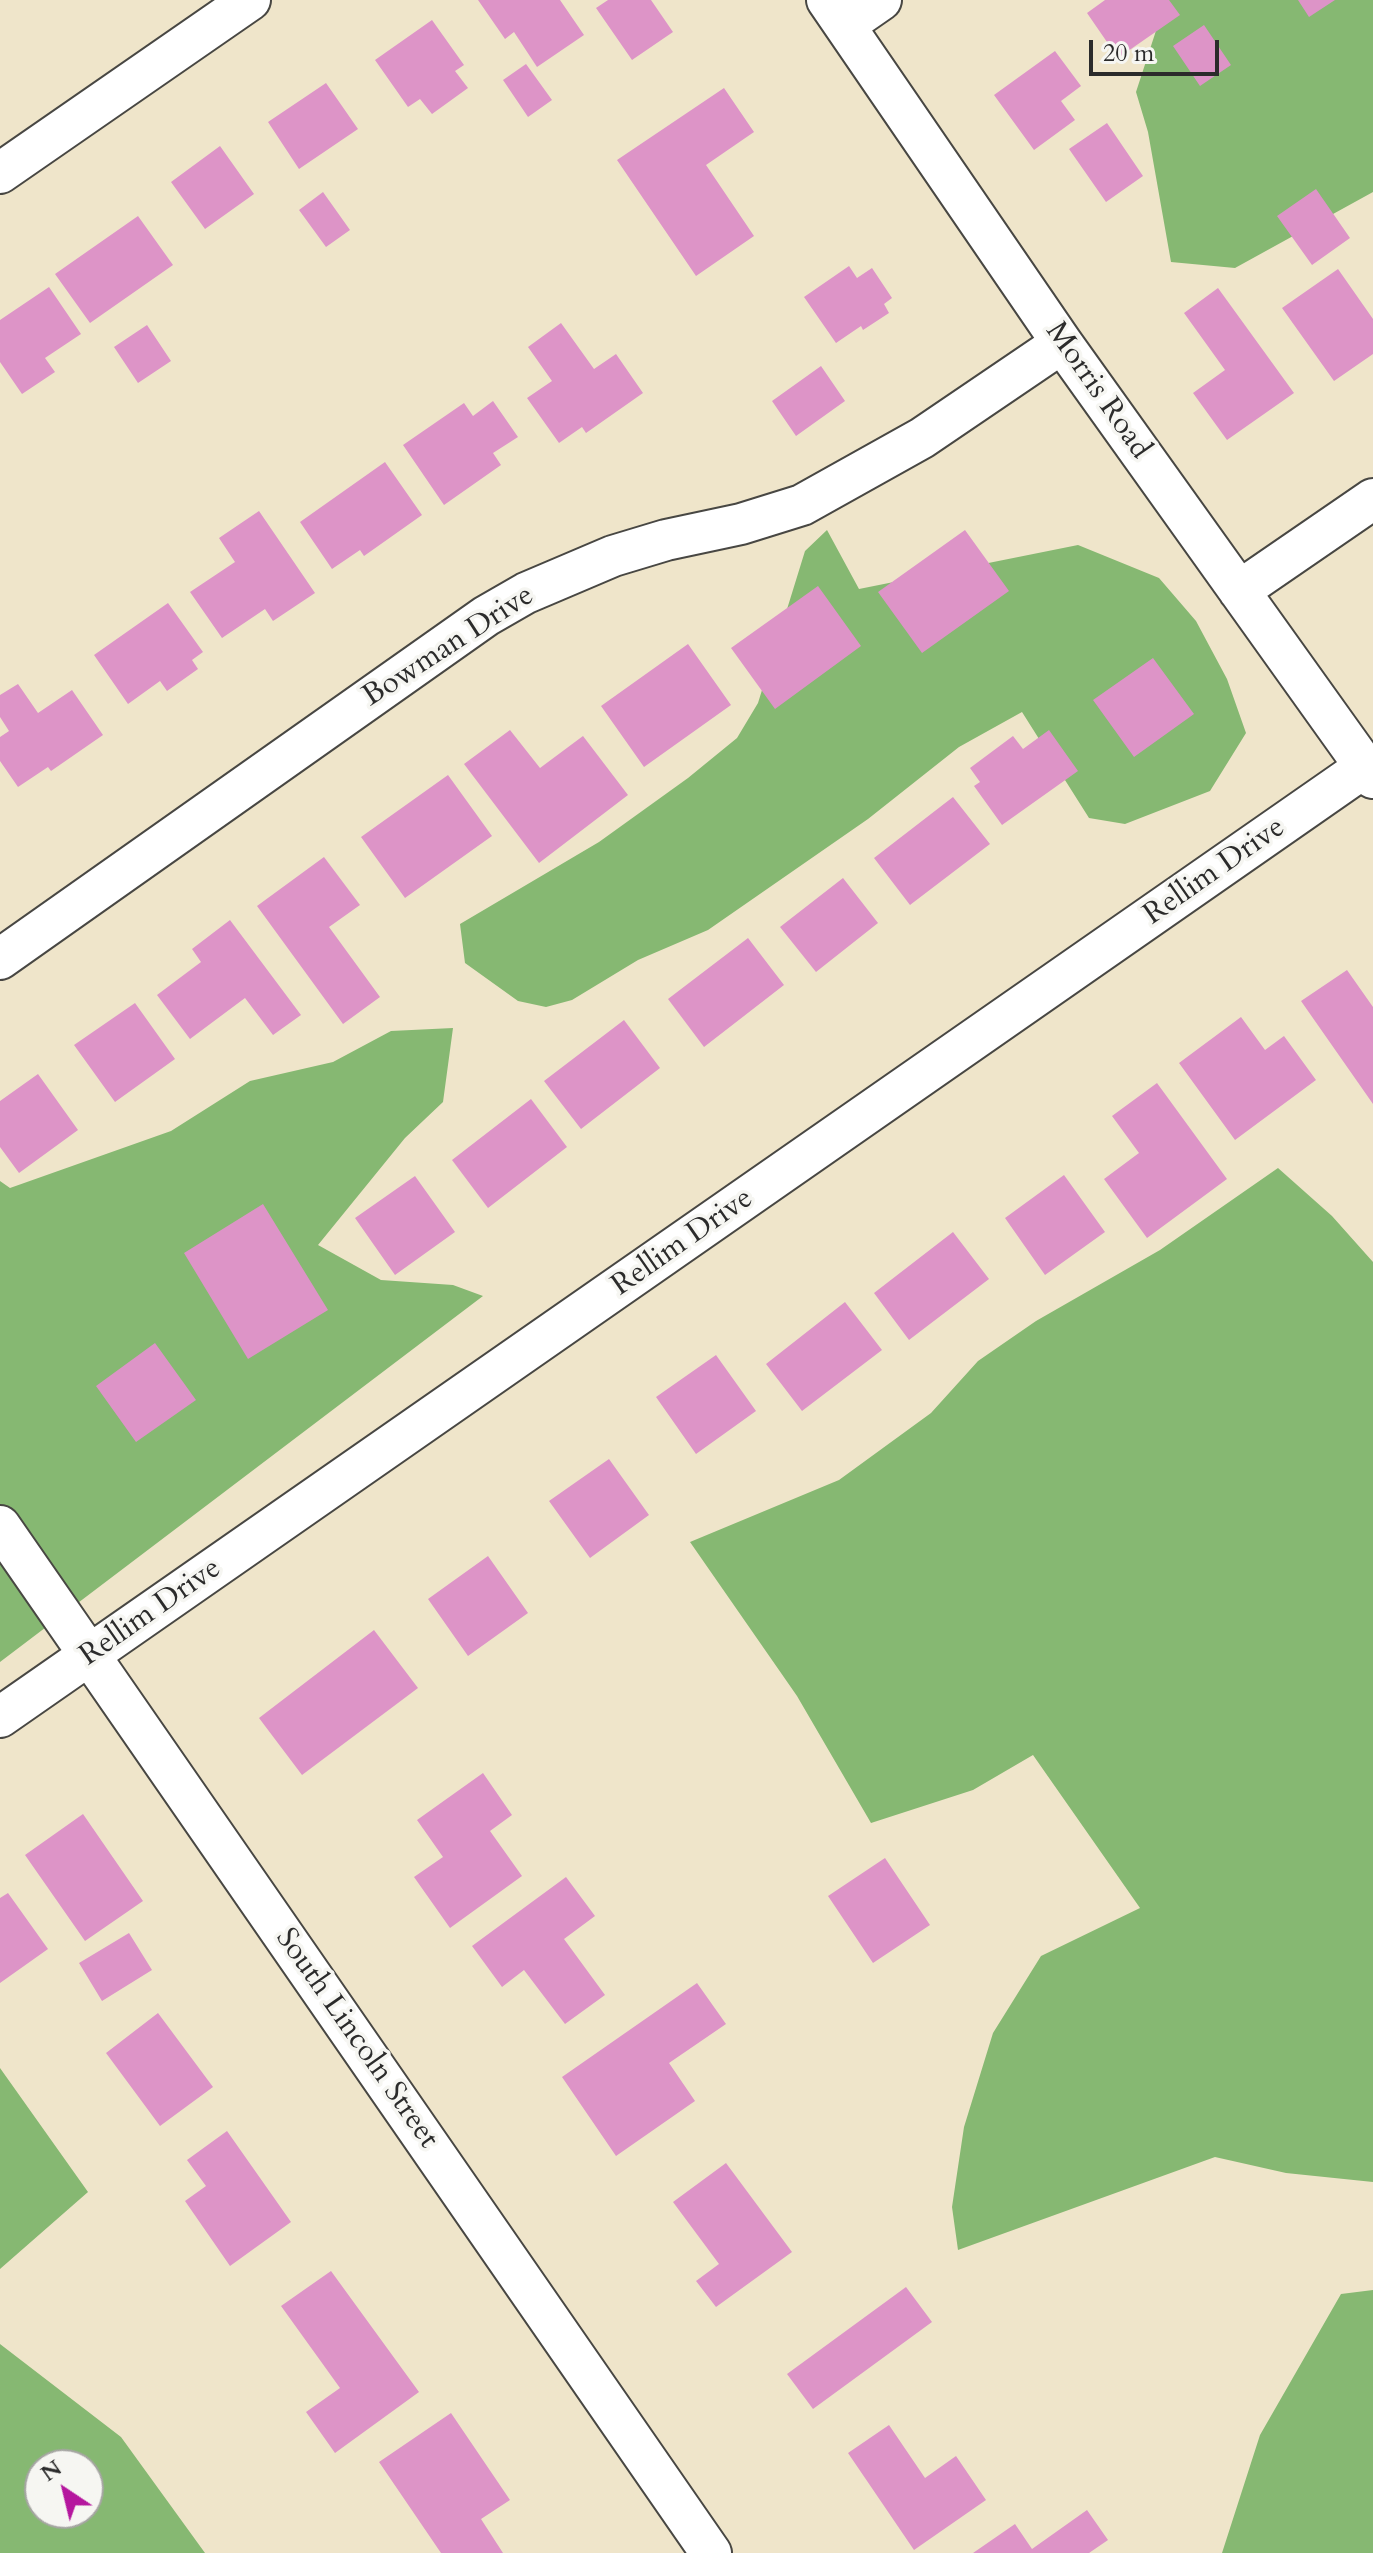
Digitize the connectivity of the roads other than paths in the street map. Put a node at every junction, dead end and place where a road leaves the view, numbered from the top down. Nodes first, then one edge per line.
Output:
1 (250, 0) edge
2 (881, 0) edge
3 (836, 12) edge
4 (0, 173) edge
5 (1062, 343) junction
6 (1373, 499) edge
7 (1239, 591) junction
8 (1369, 772) edge
9 (0, 959) edge
10 (0, 1526) edge
11 (91, 1655) junction
12 (0, 1717) edge
13 (711, 2553) edge

1 - 4 street
2 - 3 street
3 - 5 street, Morris Road
5 - 7 street, Morris Road
5 - 9 street, Bowman Drive
6 - 7 street
7 - 8 street, Morris Road
8 - 11 street, Rellim Drive
10 - 11 street, South Lincoln Street
11 - 12 street, Rellim Drive
11 - 13 street, South Lincoln Street

